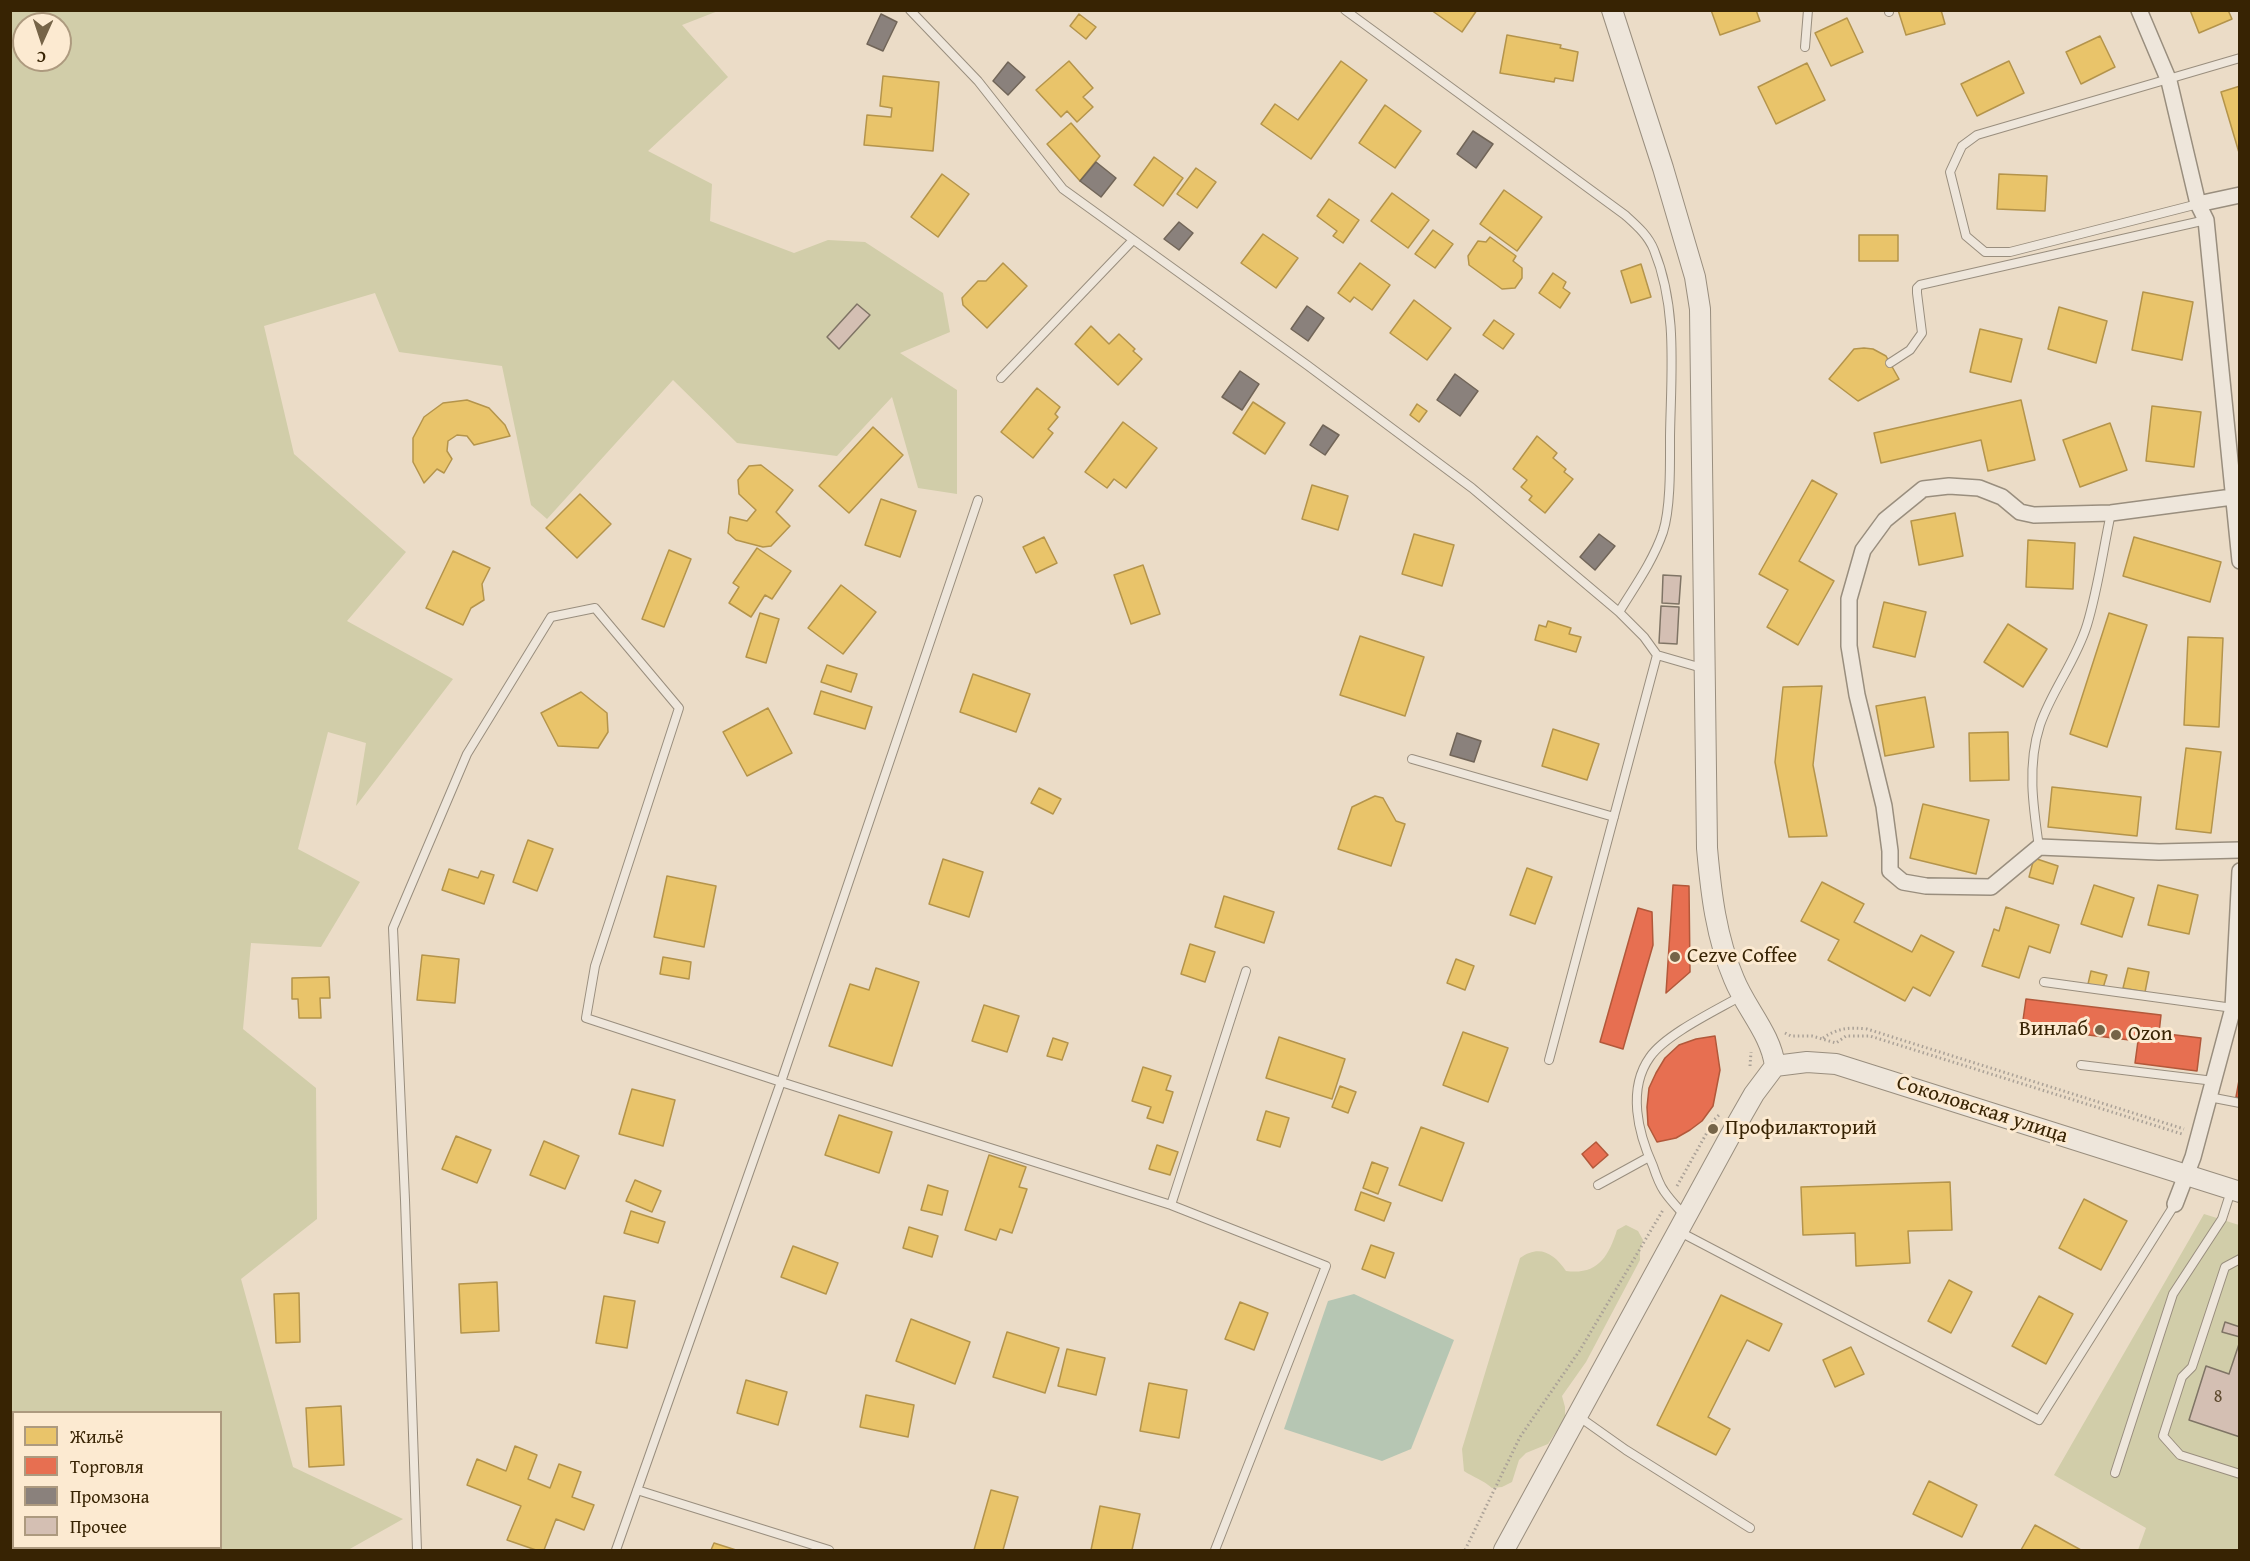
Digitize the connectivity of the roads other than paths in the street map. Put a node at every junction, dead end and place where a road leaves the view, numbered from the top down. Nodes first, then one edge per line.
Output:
1 (910, 10) edge
2 (1345, 10) edge
3 (1612, 10) edge
4 (1808, 10) edge
5 (2139, 10) edge
6 (1805, 47) dead end
7 (2240, 58) edge
8 (2169, 81) junction
9 (2240, 195) edge
10 (2198, 204) junction
11 (2206, 220) junction
12 (1133, 240) junction
13 (1890, 363) dead end
14 (1001, 378) dead end
15 (2237, 496) edge
16 (978, 500) dead end
17 (2111, 513) junction
18 (2240, 561) edge
19 (1619, 612) junction
20 (1657, 655) junction
21 (1704, 669) junction
22 (1412, 759) dead end
23 (1614, 817) junction
24 (2039, 847) junction
25 (2240, 850) edge
26 (2240, 871) edge
27 (1246, 971) dead end
28 (2044, 982) dead end
29 (2237, 991) edge
30 (1741, 996) junction
31 (2233, 1008) junction
32 (1549, 1060) dead end
33 (2081, 1065) dead end
34 (1775, 1066) junction
35 (2214, 1081) junction
36 (781, 1082) junction
37 (2209, 1097) junction
38 (2240, 1103) edge
39 (1648, 1157) junction
40 (2187, 1175) junction
41 (1598, 1185) dead end
42 (2235, 1191) edge
43 (2175, 1204) joint
44 (1171, 1205) junction
45 (1682, 1224) junction
46 (2240, 1259) edge
47 (1578, 1416) junction
48 (2115, 1473) dead end
49 (2240, 1474) edge
50 (637, 1490) junction
51 (1750, 1528) dead end
52 (417, 1551) edge
53 (616, 1551) edge
54 (829, 1551) edge
55 (1215, 1551) edge
56 (1504, 1551) edge

1 - 12 lane
2 - 19 lane
3 - 21 street
4 - 6 lane
5 - 8 street
7 - 8 lane
8 - 10 street
8 - 10 lane
9 - 10 street
10 - 11 street
11 - 13 lane
11 - 15 street
12 - 14 lane
12 - 19 lane
15 - 17 street
15 - 18 street
16 - 36 lane
17 - 24 lane
17 - 24 street
19 - 20 lane
20 - 21 lane
20 - 23 lane
21 - 30 street
22 - 23 lane
23 - 32 lane
24 - 25 street
26 - 29 street
27 - 44 lane
28 - 31 lane
29 - 31 street
30 - 34 street
30 - 39 lane
31 - 35 street
33 - 35 lane
34 - 40 street, Соколовская улица
34 - 45 street
35 - 37 street
36 - 44 lane
36 - 50 lane
36 - 52 lane
37 - 38 lane
37 - 40 street
39 - 41 lane
39 - 45 lane
40 - 42 street, Соколовская улица
40 - 43 street
42 - 48 lane
43 - 45 lane
44 - 55 lane
45 - 47 street
46 - 49 lane
47 - 51 lane
47 - 56 street
50 - 53 lane
50 - 54 lane

